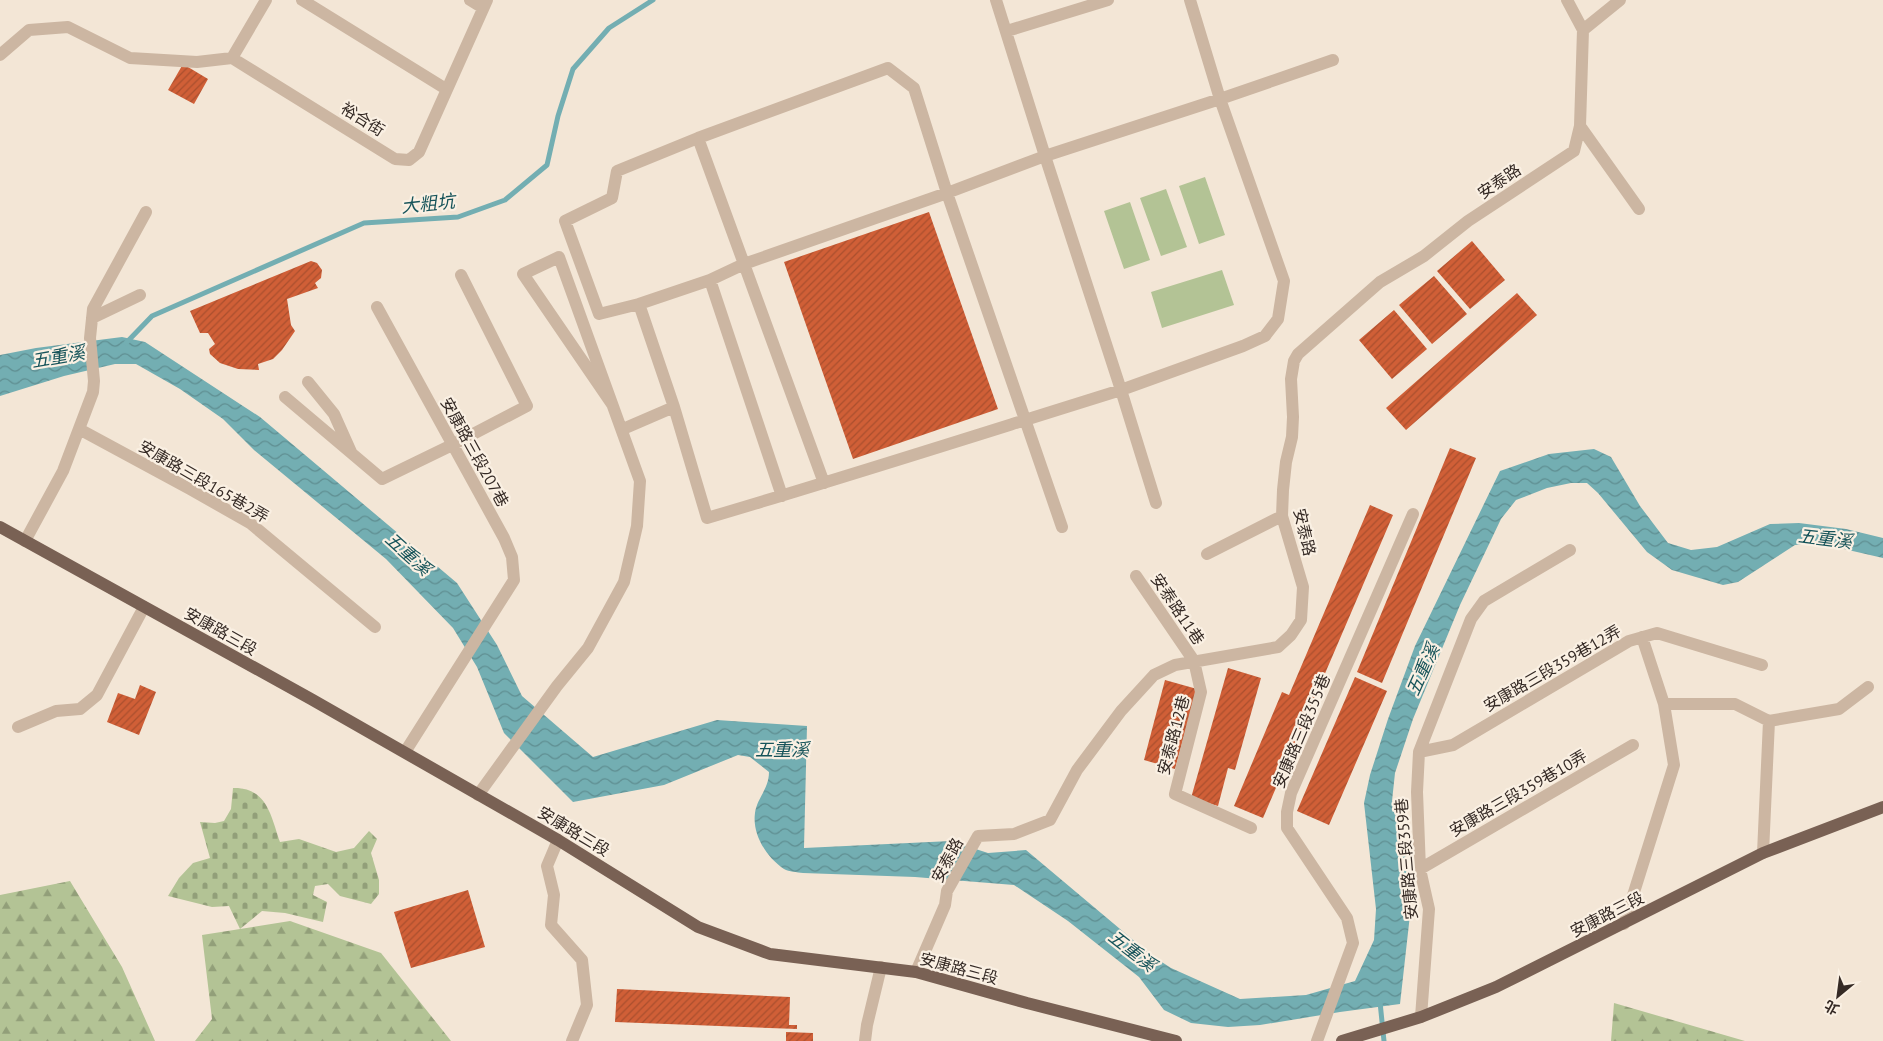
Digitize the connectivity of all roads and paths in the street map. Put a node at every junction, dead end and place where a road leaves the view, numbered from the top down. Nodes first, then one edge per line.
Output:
1 (266, 0) edge
2 (302, 0) edge
3 (470, 0) edge
4 (996, 0) edge
5 (1108, 0) edge
6 (1190, 0) edge
7 (1567, 0) edge
8 (1620, 0) edge
9 (485, 4) edge
10 (1583, 30) junction
11 (1006, 31) junction
12 (0, 54) edge
13 (232, 58) junction
14 (1332, 60) dead end
15 (446, 89) junction
16 (1220, 99) junction
17 (1580, 126) junction
18 (698, 138) junction
19 (1045, 156) junction
20 (947, 193) junction
21 (1639, 209) dead end
22 (146, 212) dead end
23 (744, 264) junction
24 (461, 275) dead end
25 (710, 280) junction
26 (140, 295) dead end
27 (638, 304) junction
28 (377, 307) dead end
29 (92, 318) junction
30 (308, 382) dead end
31 (1121, 390) junction
32 (285, 397) dead end
33 (612, 404) junction
34 (674, 407) junction
35 (1025, 420) junction
36 (79, 429) junction
37 (623, 429) junction
38 (452, 445) junction
39 (353, 456) junction
40 (824, 483) junction
41 (782, 496) junction
42 (1156, 503) dead end
43 (1413, 514) dead end
44 (1282, 516) junction
45 (0, 527) edge
46 (1062, 527) dead end
47 (25, 541) junction
48 (1570, 550) dead end
49 (1207, 554) dead end
50 (1136, 576) dead end
51 (144, 607) junction
52 (375, 627) dead end
53 (1642, 637) junction
54 (1194, 662) junction
55 (1762, 665) dead end
56 (1868, 687) dead end
57 (1664, 704) junction
58 (1769, 721) junction
59 (18, 727) dead end
60 (1633, 745) dead end
61 (405, 752) junction
62 (1419, 752) junction
63 (478, 795) junction
64 (1883, 807) edge
65 (1251, 828) dead end
66 (558, 840) junction
67 (1763, 853) junction
68 (1420, 869) junction
69 (1624, 924) junction
70 (881, 967) junction
71 (916, 972) junction
72 (1421, 1017) junction
73 (572, 1041) edge
74 (865, 1041) edge
75 (1176, 1041) edge
76 (1317, 1041) edge
77 (1342, 1041) edge

1 - 13 street
2 - 15 street
3 - 9 street, 裕合街
4 - 11 street
5 - 11 street
6 - 16 street
7 - 10 street, 安泰路
8 - 10 street
9 - 15 street, 裕合街
10 - 17 street, 安泰路
11 - 19 street
12 - 13 street
13 - 15 street, 裕合街
14 - 16 street
16 - 19 street
16 - 31 street
17 - 21 street
17 - 44 street, 安泰路
18 - 20 street
18 - 23 street
18 - 27 street
19 - 20 street
19 - 31 street
20 - 23 street
20 - 35 street
22 - 29 street
23 - 25 street
23 - 40 street
24 - 38 street
25 - 27 street
25 - 41 street
26 - 29 street
27 - 34 street
28 - 38 street, 安康路三段207巷
29 - 36 street
30 - 39 street
31 - 35 street
31 - 42 street
32 - 39 street
33 - 33 street
33 - 37 street
34 - 37 street
34 - 41 street
35 - 40 street
35 - 46 street
36 - 47 street
36 - 52 street, 安康路三段165巷2弄
37 - 63 street
38 - 39 street
38 - 61 street, 安康路三段207巷
40 - 41 street
43 - 76 street, 安康路三段355巷
44 - 49 street
44 - 54 street, 安泰路
45 - 47 main road, 安康路三段
47 - 51 main road, 安康路三段
48 - 62 street, 安康路三段359巷
50 - 54 street, 安泰路11巷
51 - 59 street
51 - 61 main road, 安康路三段
53 - 55 street, 安康路三段359巷12弄
53 - 57 street
53 - 62 street, 安康路三段359巷12弄
54 - 65 street, 安泰路12巷
54 - 71 street, 安泰路
56 - 58 street
57 - 58 street
57 - 69 street
58 - 67 street
60 - 68 street, 安康路三段359巷10弄
61 - 63 main road, 安康路三段
62 - 68 street, 安康路三段359巷
63 - 66 main road, 安康路三段
64 - 67 main road, 安康路三段
66 - 70 main road, 安康路三段
66 - 73 street
67 - 69 main road, 安康路三段
68 - 72 street, 安康路三段359巷
69 - 72 main road, 安康路三段
70 - 71 main road, 安康路三段
70 - 74 street
71 - 75 main road, 安康路三段
72 - 77 main road, 安康路三段

